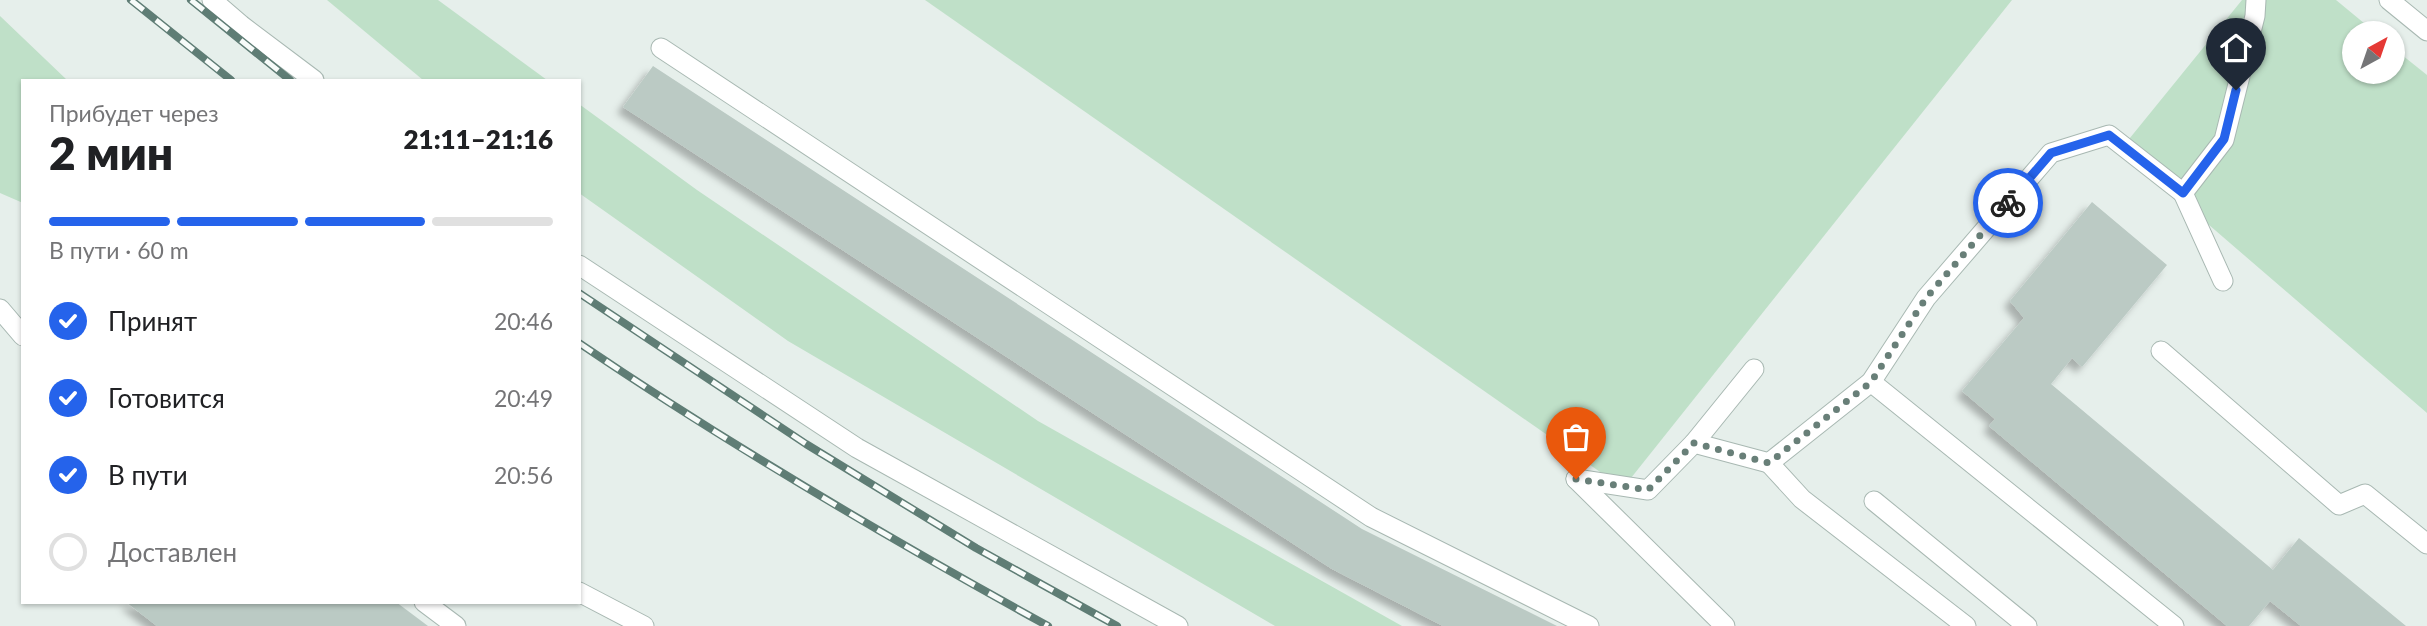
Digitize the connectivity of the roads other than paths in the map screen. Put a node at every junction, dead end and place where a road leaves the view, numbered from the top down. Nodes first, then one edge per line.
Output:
1 (212, 0) edge
2 (2256, 0) edge
3 (2389, 0) edge
4 (2427, 31) edge
5 (661, 48) dead end
6 (313, 79) edge
7 (2183, 193) junction
8 (581, 266) edge
9 (2222, 281) dead end
10 (0, 309) edge
11 (21, 334) edge
12 (2161, 351) dead end
13 (1754, 369) dead end
14 (1871, 382) junction
15 (1694, 443) junction
16 (1769, 463) junction
17 (1874, 501) dead end
18 (2427, 544) edge
19 (581, 593) edge
20 (427, 604) edge
21 (456, 626) edge
22 (644, 626) edge
23 (1178, 626) edge
24 (1589, 626) edge
25 (1725, 626) edge
26 (1966, 626) edge
27 (2027, 626) edge
28 (2175, 626) edge

1 - 6 lane
2 - 7 lane
3 - 4 lane
5 - 24 lane
7 - 9 lane
7 - 14 lane
8 - 23 lane
10 - 11 lane
12 - 18 lane
13 - 15 lane
14 - 16 lane
14 - 28 lane
15 - 16 lane
15 - 25 lane
16 - 26 lane
17 - 27 lane
19 - 22 lane
20 - 21 lane

